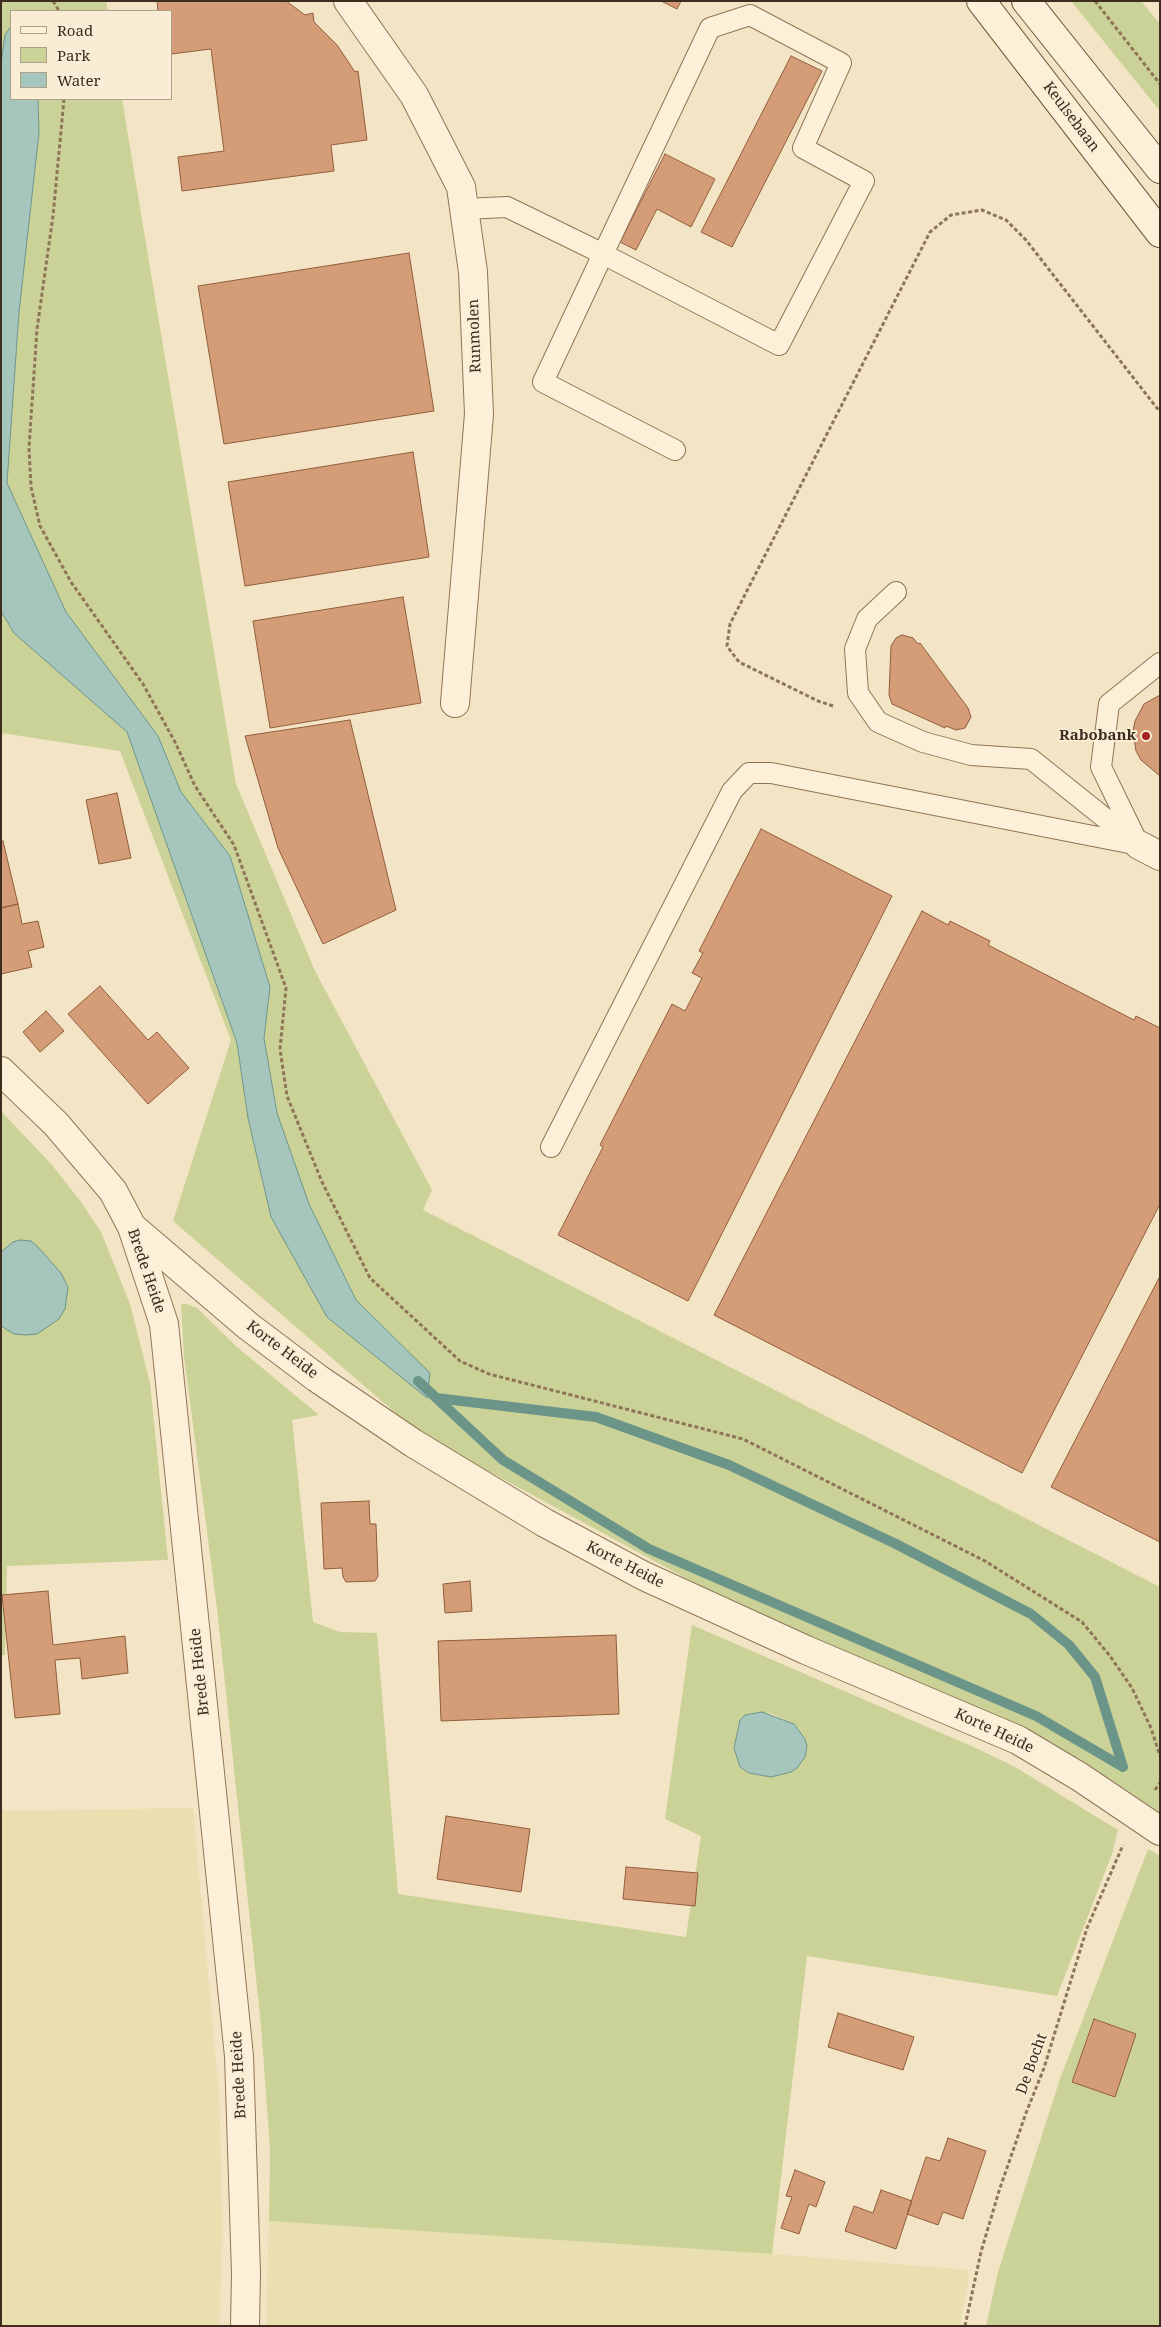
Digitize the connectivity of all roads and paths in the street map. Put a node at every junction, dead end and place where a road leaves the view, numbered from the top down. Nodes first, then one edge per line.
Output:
1 (348, 1) edge
2 (981, 1) edge
3 (1026, 1) edge
4 (1095, 1) edge
5 (1160, 84) edge
6 (64, 100) edge
7 (1160, 169) edge
8 (464, 209) junction
9 (1160, 234) edge
10 (603, 254) junction
11 (1160, 412) edge
12 (675, 450) dead end
13 (896, 592) dead end
14 (1160, 663) edge
15 (858, 693) junction
16 (455, 703) dead end
17 (1149, 851) edge
18 (1, 1071) edge
19 (551, 1147) dead end
20 (132, 1227) junction
21 (1160, 1756) edge
22 (1149, 1824) edge
23 (245, 2326) edge
24 (965, 2326) edge

1 - 8 street, Runmolen
2 - 9 street, Keulsebaan
3 - 7 street
4 - 5 path
6 - 21 path
8 - 10 lane
8 - 16 street, Runmolen
10 - 10 lane
10 - 12 lane
11 - 15 path
13 - 15 lane
14 - 17 lane
15 - 17 lane
17 - 19 lane
18 - 20 street, Brede Heide
20 - 22 street, Korte Heide
20 - 23 street, Brede Heide
22 - 24 path, De Bocht

